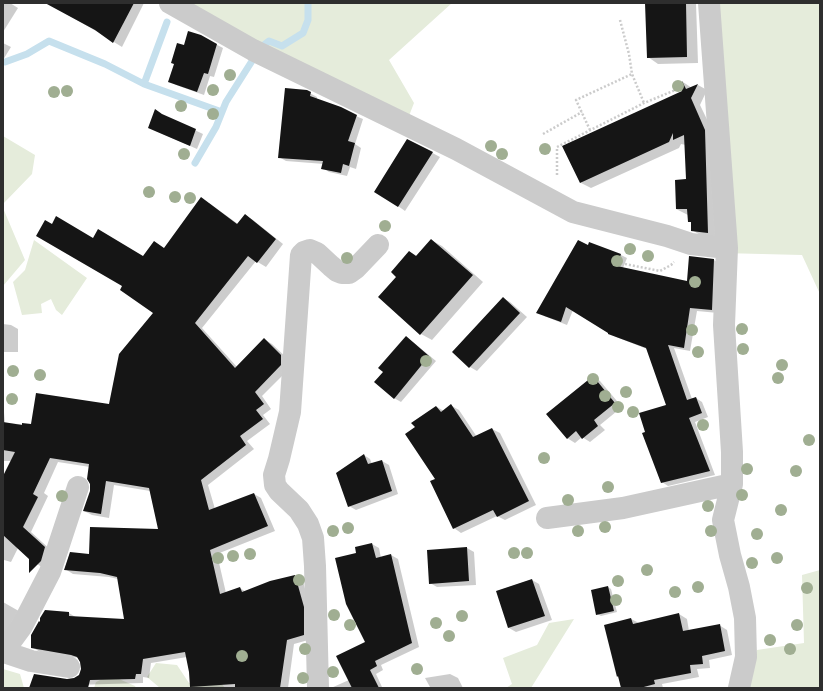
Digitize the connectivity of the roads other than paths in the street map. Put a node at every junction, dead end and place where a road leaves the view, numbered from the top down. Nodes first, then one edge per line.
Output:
1 (170, 3) edge
2 (709, 3) edge
3 (378, 245) dead end
4 (727, 248) junction
5 (732, 484) junction
6 (78, 487) dead end
7 (547, 518) dead end
8 (3, 652) edge
9 (69, 666) dead end
10 (318, 688) edge
11 (739, 688) edge

1 - 4 street
2 - 4 street
3 - 10 street
4 - 5 street
5 - 7 street
5 - 11 street
6 - 8 street
8 - 9 street

